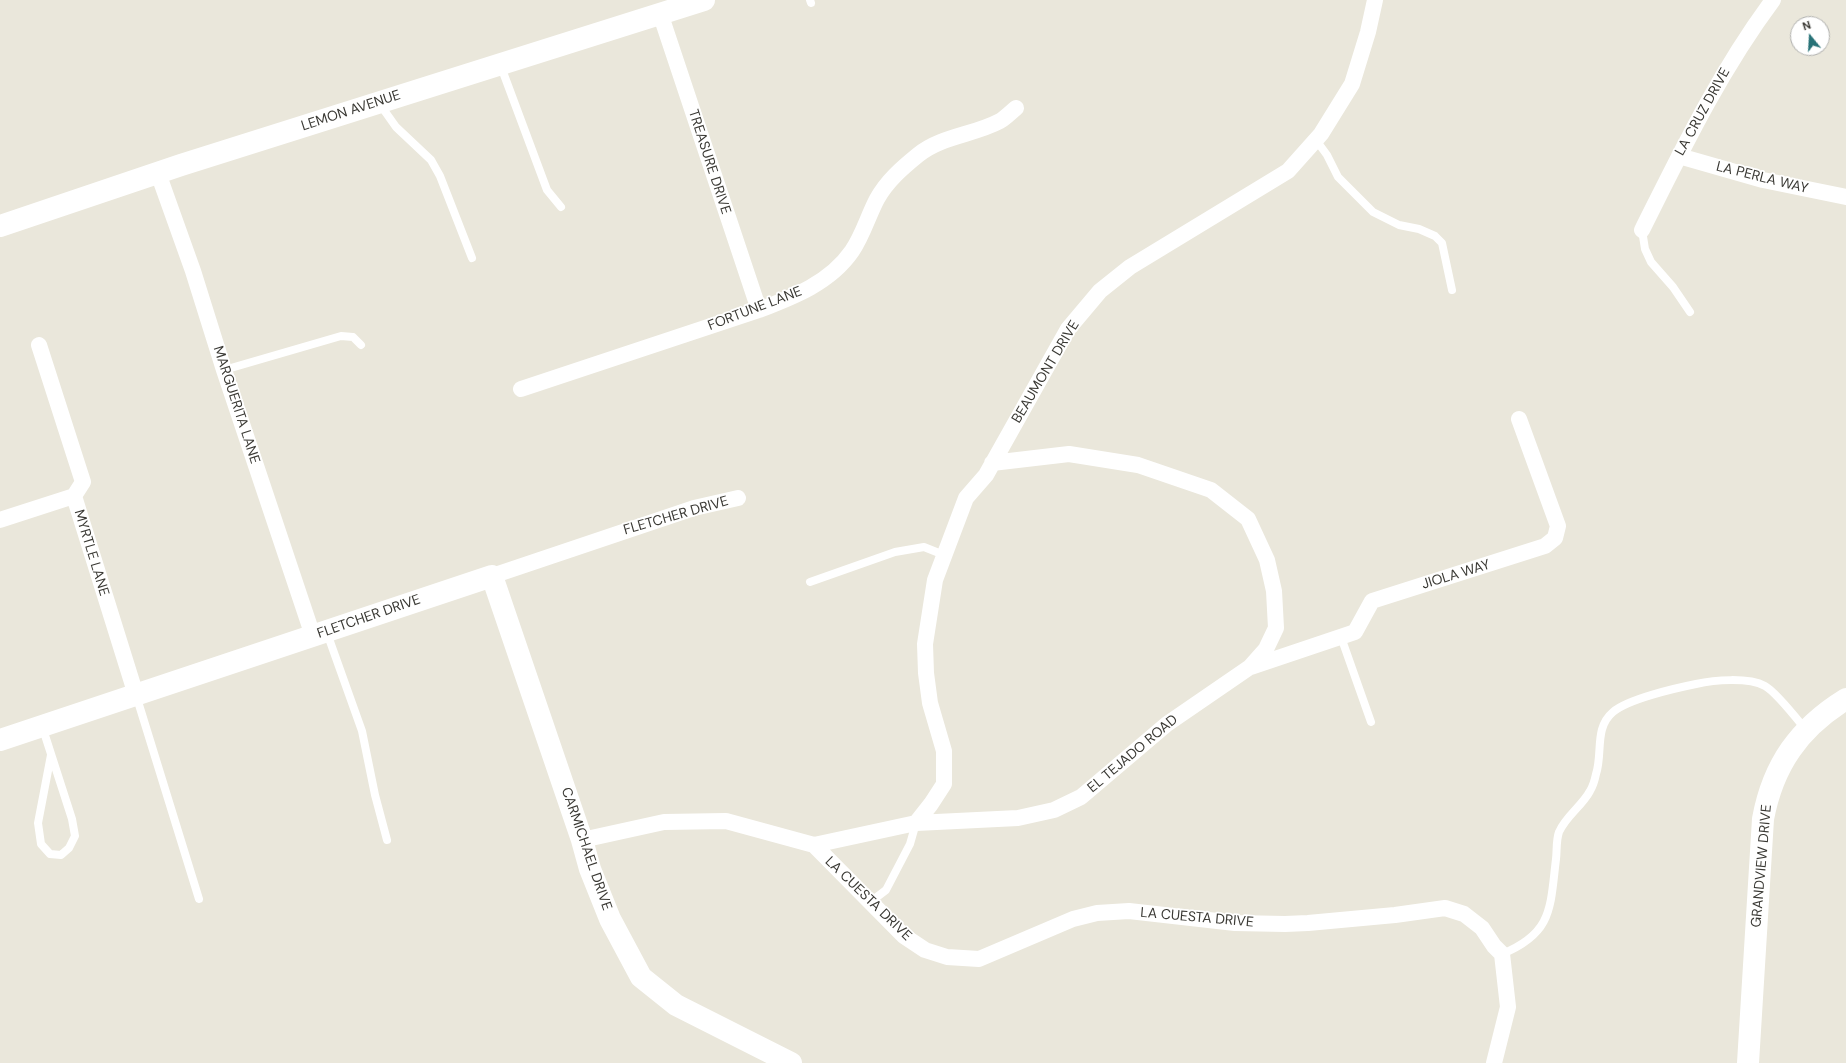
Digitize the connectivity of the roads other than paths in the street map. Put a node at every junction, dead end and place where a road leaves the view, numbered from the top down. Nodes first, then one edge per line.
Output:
1 (704, 0) edge
2 (1375, 0) edge
3 (1773, 0) edge
4 (660, 13) junction
5 (500, 64) junction
6 (379, 102) junction
7 (1016, 108) dead end
8 (1316, 140) junction
9 (1679, 156) junction
10 (158, 173) junction
11 (1846, 197) edge
12 (561, 207) dead end
13 (0, 226) edge
14 (1642, 230) joint
15 (472, 258) dead end
16 (1452, 290) dead end
17 (759, 310) junction
18 (1690, 312) dead end
19 (39, 345) dead end
20 (361, 345) dead end
21 (224, 370) junction
22 (521, 389) dead end
23 (1519, 419) dead end
24 (992, 463) junction
25 (74, 496) junction
26 (738, 498) dead end
27 (0, 520) edge
28 (944, 555) junction
29 (492, 576) junction
30 (810, 582) dead end
31 (320, 634) junction
32 (1341, 637) junction
33 (1250, 667) junction
34 (136, 694) junction
35 (1846, 699) edge
36 (1371, 722) dead end
37 (42, 726) junction
38 (1806, 730) junction
39 (0, 740) edge
40 (51, 755) junction
41 (916, 823) junction
42 (387, 840) dead end
43 (582, 840) junction
44 (814, 845) junction
45 (199, 899) dead end
46 (869, 903) junction
47 (1502, 954) junction
48 (791, 1063) edge
49 (1494, 1063) edge
50 (1748, 1063) edge

1 - 4 street, LEMON AVENUE
2 - 8 street, BEAUMONT DRIVE
3 - 9 street, LA CRUZ DRIVE
4 - 5 street, LEMON AVENUE
4 - 17 street, TREASURE DRIVE
5 - 6 street, LEMON AVENUE
5 - 12 lane
6 - 10 street, LEMON AVENUE
6 - 15 lane
7 - 17 street, FORTUNE LANE
8 - 16 lane
8 - 24 street, BEAUMONT DRIVE
9 - 11 street, LA PERLA WAY
9 - 14 street, LA CRUZ DRIVE
10 - 13 street, LEMON AVENUE
10 - 21 street, MARGUERITA LANE
14 - 18 lane
17 - 22 street, FORTUNE LANE
19 - 25 street, MYRTLE LANE
20 - 21 lane
21 - 31 street, MARGUERITA LANE
23 - 32 street, JIOLA WAY
24 - 28 street, BEAUMONT DRIVE
24 - 33 street, EL TEJADO ROAD
25 - 27 street
25 - 34 street, MYRTLE LANE
26 - 29 street, FLETCHER DRIVE
28 - 30 lane
28 - 41 street, BEAUMONT DRIVE
29 - 31 street, FLETCHER DRIVE
29 - 43 street, CARMICHAEL DRIVE
31 - 34 street, FLETCHER DRIVE
31 - 42 lane
32 - 33 street, JIOLA WAY
32 - 36 lane
33 - 41 street, EL TEJADO ROAD
34 - 37 street, FLETCHER DRIVE
34 - 45 lane
35 - 38 street, GRANDVIEW DRIVE
37 - 39 street, FLETCHER DRIVE
37 - 40 lane
38 - 47 lane
38 - 50 street, GRANDVIEW DRIVE
40 - 40 lane
41 - 44 street, EL TEJADO ROAD
41 - 46 lane
43 - 44 street, EL TEJADO ROAD
43 - 48 street, CARMICHAEL DRIVE
44 - 46 street, LA CUESTA DRIVE
46 - 47 street, LA CUESTA DRIVE
47 - 49 street

